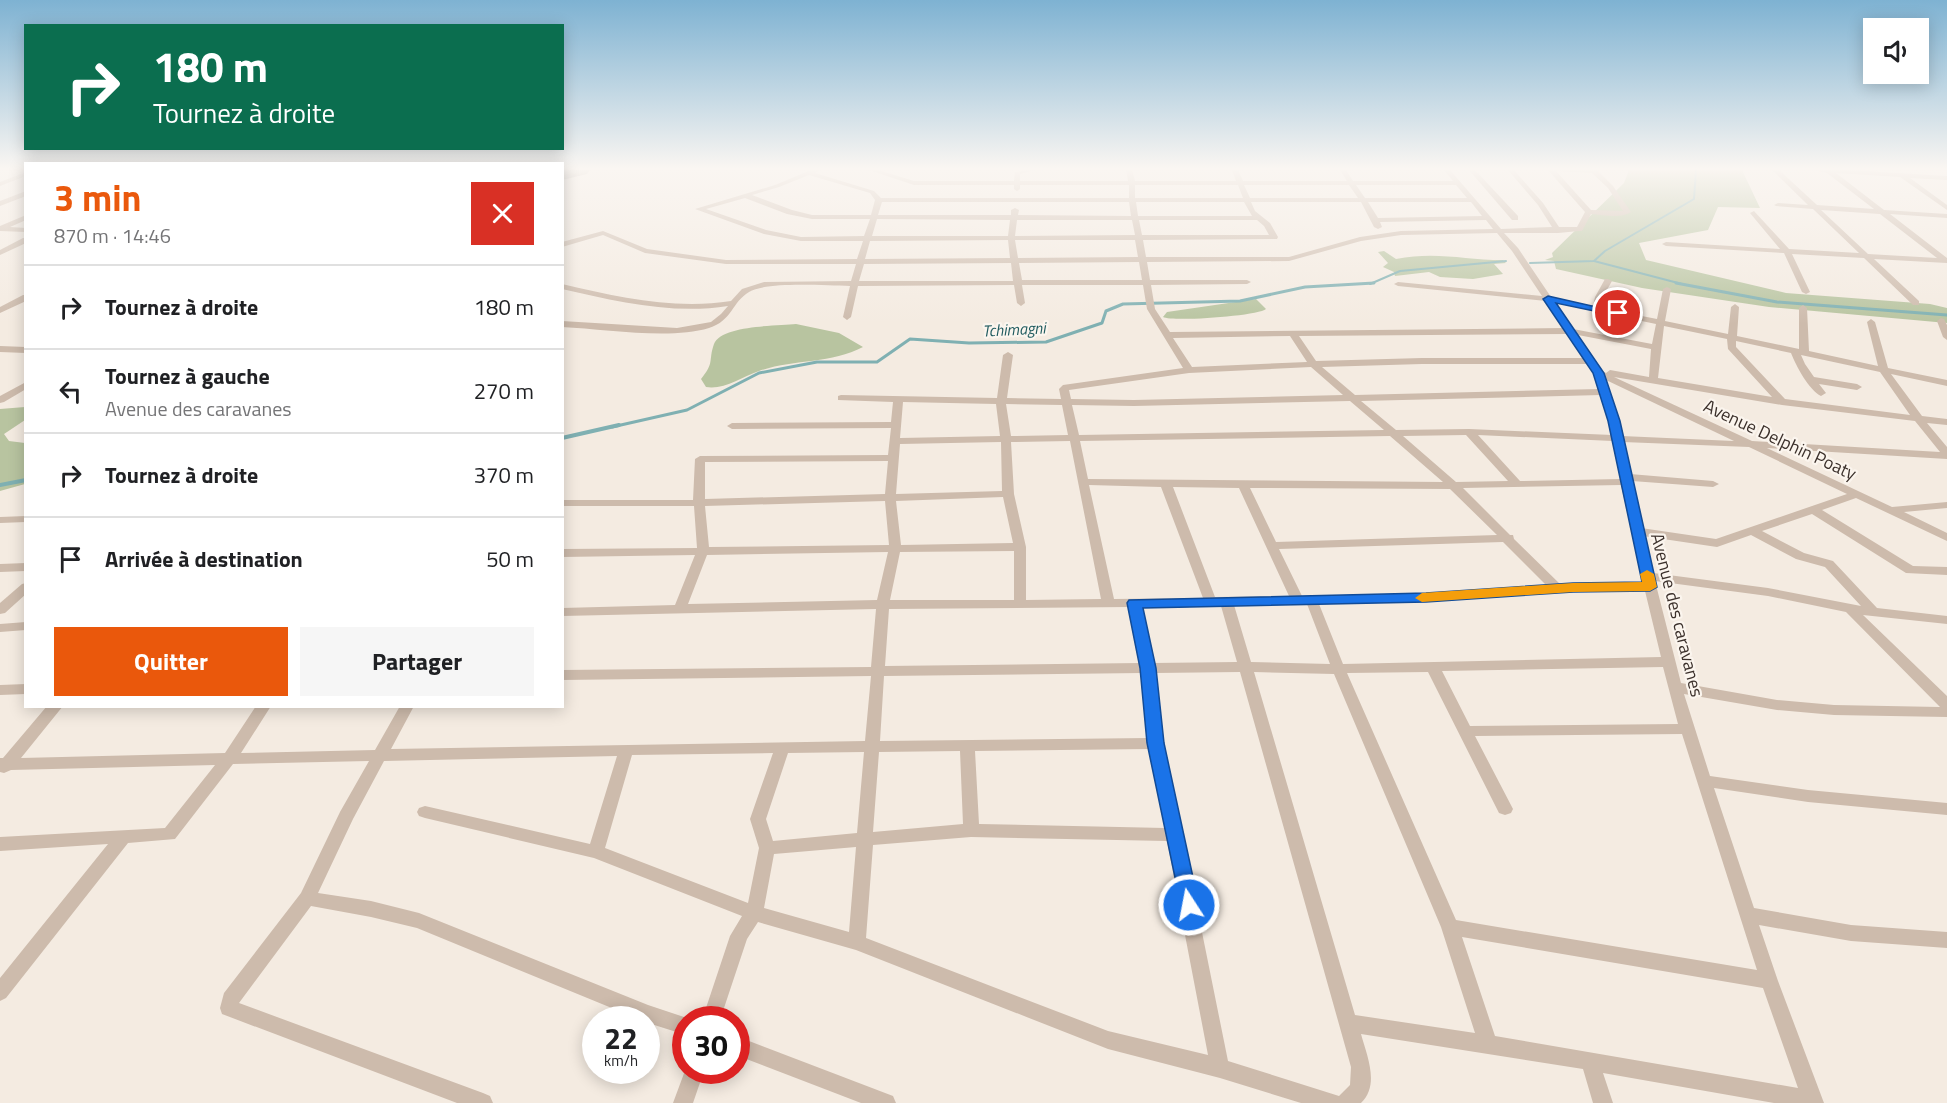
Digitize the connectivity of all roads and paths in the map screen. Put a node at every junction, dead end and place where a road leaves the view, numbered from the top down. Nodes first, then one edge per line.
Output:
1 (16, 221) edge
2 (731, 221) edge
3 (873, 221) edge
4 (1013, 221) edge
5 (1137, 221) edge
6 (1262, 221) edge
7 (1377, 221) edge
8 (1490, 221) edge
9 (1552, 221) edge
10 (1583, 221) edge
11 (1761, 221) edge
12 (1829, 221) edge
13 (1894, 221) edge
14 (0, 229) edge
15 (24, 230) edge
16 (1558, 231) junction
17 (1499, 232) junction
18 (1401, 233) junction
19 (1139, 237) junction
20 (869, 238) junction
21 (1011, 238) junction
22 (24, 241) edge
23 (564, 244) edge
24 (1666, 244) dead end
25 (1787, 252) junction
26 (0, 253) edge
27 (1867, 256) junction
28 (861, 260) junction
29 (1013, 261) junction
30 (1143, 261) junction
31 (1947, 262) edge
32 (1608, 281) dead end
33 (1247, 282) dead end
34 (852, 283) junction
35 (1147, 283) junction
36 (1016, 284) junction
37 (1398, 284) dead end
38 (564, 286) edge
39 (1667, 290) dead end
40 (1806, 292) dead end
41 (24, 298) edge
42 (1548, 299) junction
43 (732, 303) junction
44 (1021, 303) dead end
45 (1916, 303) dead end
46 (1735, 307) dead end
47 (1803, 308) dead end
48 (1598, 309) junction
49 (0, 310) edge
50 (847, 317) dead end
51 (1941, 321) dead end
52 (1660, 322) junction
53 (1871, 322) dead end
54 (564, 324) edge
55 (1570, 331) junction
56 (1170, 335) junction
57 (1294, 335) junction
58 (1731, 336) junction
59 (1947, 337) edge
60 (1656, 346) junction
61 (0, 349) edge
62 (24, 350) edge
63 (1800, 351) junction
64 (1008, 355) dead end
65 (1313, 364) junction
66 (1595, 368) junction
67 (1189, 370) junction
68 (1884, 370) junction
69 (1809, 379) junction
70 (1653, 381) junction
71 (1947, 383) edge
72 (24, 386) edge
73 (1857, 387) dead end
74 (1604, 392) junction
75 (1821, 393) dead end
76 (841, 398) dead end
77 (1353, 398) junction
78 (1, 400) edge
79 (898, 400) junction
80 (1001, 402) junction
81 (1782, 402) junction
82 (1067, 403) junction
83 (1919, 419) junction
84 (1947, 422) edge
85 (895, 425) junction
86 (732, 426) dead end
87 (1469, 432) junction
88 (1394, 434) junction
89 (1617, 437) junction
90 (1006, 439) junction
91 (1075, 439) junction
92 (894, 441) junction
93 (1749, 444) junction
94 (1947, 455) edge
95 (892, 458) junction
96 (1626, 479) junction
97 (1084, 482) junction
98 (1166, 484) junction
99 (1713, 484) dead end
100 (1244, 485) junction
101 (1453, 485) junction
102 (1517, 485) junction
103 (1008, 494) junction
104 (1857, 494) junction
105 (890, 499) junction
106 (564, 503) edge
107 (699, 503) junction
108 (1947, 505) edge
109 (1813, 509) junction
110 (1890, 510) junction
111 (24, 519) edge
112 (0, 520) edge
113 (1751, 530) junction
114 (1636, 531) junction
115 (1947, 537) edge
116 (1509, 538) junction
117 (1272, 546) junction
118 (895, 547) junction
119 (1020, 547) junction
120 (703, 551) junction
121 (564, 553) edge
122 (24, 567) edge
123 (0, 568) edge
124 (1947, 571) edge
125 (1649, 581) junction
126 (24, 589) edge
127 (1558, 589) junction
128 (1304, 599) junction
129 (1218, 600) junction
130 (1108, 603) junction
131 (1135, 603) junction
132 (883, 604) junction
133 (1020, 604) junction
134 (1850, 609) junction
135 (0, 610) edge
136 (679, 610) junction
137 (564, 612) edge
138 (1874, 612) junction
139 (1947, 620) edge
140 (24, 626) edge
141 (0, 628) edge
142 (1669, 662) junction
143 (1432, 666) junction
144 (1245, 667) junction
145 (1148, 668) junction
146 (1338, 668) junction
147 (878, 672) junction
148 (564, 675) edge
149 (1675, 687) junction
150 (24, 689) edge
151 (0, 690) edge
152 (1944, 700) edge
153 (54, 708) edge
154 (263, 708) edge
155 (406, 708) edge
156 (1947, 712) edge
157 (1687, 729) junction
158 (1465, 731) junction
159 (1155, 743) junction
160 (967, 746) junction
161 (783, 747) junction
162 (872, 748) junction
163 (626, 750) junction
164 (380, 756) junction
165 (228, 760) junction
166 (2, 766) edge
167 (1705, 781) junction
168 (1505, 809) dead end
169 (1947, 809) edge
170 (425, 812) dead end
171 (970, 830) junction
172 (1176, 835) junction
173 (123, 837) junction
174 (865, 838) junction
175 (0, 844) edge
176 (767, 848) junction
177 (596, 852) junction
178 (307, 898) junction
179 (754, 914) junction
180 (1748, 915) junction
181 (1450, 927) junction
182 (1947, 940) edge
183 (857, 942) junction
184 (1769, 981) junction
185 (0, 992) edge
186 (716, 1006) edge
187 (672, 1022) edge
188 (1351, 1023) junction
189 (1488, 1045) junction
190 (750, 1050) edge
191 (1590, 1061) junction
192 (1220, 1068) junction
193 (690, 1084) edge
194 (1813, 1101) edge
195 (483, 1103) edge
196 (683, 1103) edge
197 (886, 1103) edge
198 (1333, 1103) edge
199 (1346, 1103) edge
200 (1604, 1103) edge

1 - 14 street
2 - 20 street
3 - 20 street
4 - 21 street
5 - 19 street
6 - 19 street
7 - 18 street
8 - 17 street, Avenue des caravanes
9 - 16 street
10 - 16 street
11 - 25 street
12 - 27 street
13 - 31 street
14 - 15 street
16 - 17 street
17 - 18 street
17 - 42 street, Avenue des caravanes
18 - 30 street
19 - 21 street
19 - 30 street
20 - 21 street
20 - 28 street
21 - 29 street
22 - 26 street
23 - 28 street
24 - 25 street
25 - 27 street
25 - 40 street
27 - 31 street
27 - 45 street
28 - 29 street
28 - 34 street
29 - 30 street
29 - 36 street
30 - 35 street
32 - 48 street
33 - 35 street
34 - 36 street
34 - 43 street
34 - 50 street
35 - 36 street
35 - 56 street
36 - 44 street
37 - 42 street
38 - 43 street
39 - 52 street
41 - 49 street
42 - 48 street
42 - 55 street, Avenue des caravanes
43 - 54 street
46 - 58 street
47 - 63 street
48 - 52 street
51 - 59 street
52 - 58 street
52 - 60 street
53 - 68 street
55 - 57 street
55 - 60 street
55 - 66 street, Avenue des caravanes
56 - 57 street
56 - 67 street
57 - 65 street
58 - 63 street
58 - 81 street
60 - 70 street
61 - 62 street
63 - 68 street
63 - 69 street
64 - 80 street
65 - 66 street
65 - 67 street
65 - 77 street
66 - 70 street
66 - 74 street, Avenue des caravanes
66 - 93 street, Avenue Delphin Poaty
67 - 82 street
68 - 71 street
68 - 83 street
69 - 73 street
69 - 75 street
70 - 81 street
72 - 78 street
74 - 77 street
74 - 89 street, Avenue des caravanes
76 - 79 street
77 - 82 street
77 - 88 street
79 - 80 street
79 - 85 street
80 - 82 street
80 - 90 street
81 - 83 street
82 - 91 street
83 - 84 street
83 - 94 street
85 - 86 street
85 - 92 street
87 - 88 street
87 - 89 street
87 - 102 street
88 - 91 street
88 - 101 street
89 - 93 street
89 - 96 street, Avenue des caravanes
90 - 91 street
90 - 92 street
90 - 103 street
91 - 97 street
92 - 95 street
93 - 94 street
93 - 104 street, Avenue Delphin Poaty
95 - 105 street
95 - 107 street
96 - 99 street
96 - 102 street
96 - 114 street, Avenue des caravanes
97 - 98 street
97 - 130 street
98 - 100 street
98 - 129 street
100 - 101 street
100 - 117 street
101 - 102 street
101 - 116 street
103 - 105 street
103 - 119 street
104 - 109 street
104 - 110 street, Avenue Delphin Poaty
105 - 107 street
105 - 118 street
106 - 107 street
107 - 120 street
108 - 110 street
109 - 113 street
109 - 124 street
110 - 115 street, Avenue Delphin Poaty
111 - 112 street
113 - 114 street
113 - 138 street
114 - 125 street, Avenue des caravanes
116 - 117 street
116 - 127 street
117 - 128 street
118 - 119 street
118 - 120 street
118 - 132 street
119 - 133 street
120 - 121 street
120 - 136 street
122 - 123 street
125 - 127 street
125 - 134 street
125 - 142 street, Avenue des caravanes
126 - 135 street
127 - 128 street
128 - 129 street
128 - 146 street
129 - 131 street
129 - 144 street
130 - 131 street
130 - 133 street
131 - 145 street
132 - 133 street
132 - 136 street
132 - 147 street
134 - 138 street
134 - 152 street
136 - 137 street
138 - 139 street
140 - 141 street
142 - 143 street
142 - 149 street, Avenue des caravanes
143 - 146 street
143 - 158 street
144 - 145 street
144 - 146 street
144 - 188 street
145 - 147 street
145 - 159 street
146 - 181 street
147 - 148 street
147 - 162 street
149 - 156 street
149 - 157 street, Avenue des caravanes
150 - 151 street
153 - 166 street
154 - 165 street
155 - 164 street
157 - 158 street
157 - 167 street, Avenue des caravanes
158 - 168 street
159 - 160 street
159 - 172 street
160 - 162 street
160 - 171 street
161 - 162 street
161 - 163 street
161 - 176 street
162 - 174 street
163 - 164 street
163 - 177 street
164 - 165 street
164 - 178 street
165 - 166 street
165 - 173 street
167 - 169 street
167 - 180 street, Avenue des caravanes
170 - 177 street
171 - 172 street
171 - 174 street
172 - 192 street
173 - 175 street
173 - 185 street
174 - 176 street
174 - 183 street
176 - 179 street
177 - 179 street
178 - 187 street
178 - 195 street
179 - 183 street
179 - 186 street
180 - 182 street
180 - 184 street, Avenue des caravanes
181 - 184 street
181 - 189 street
183 - 192 street
184 - 194 street, Avenue des caravanes
188 - 189 street
188 - 199 street
189 - 191 street
190 - 197 street
191 - 194 street
191 - 200 street
192 - 198 street
193 - 196 street

